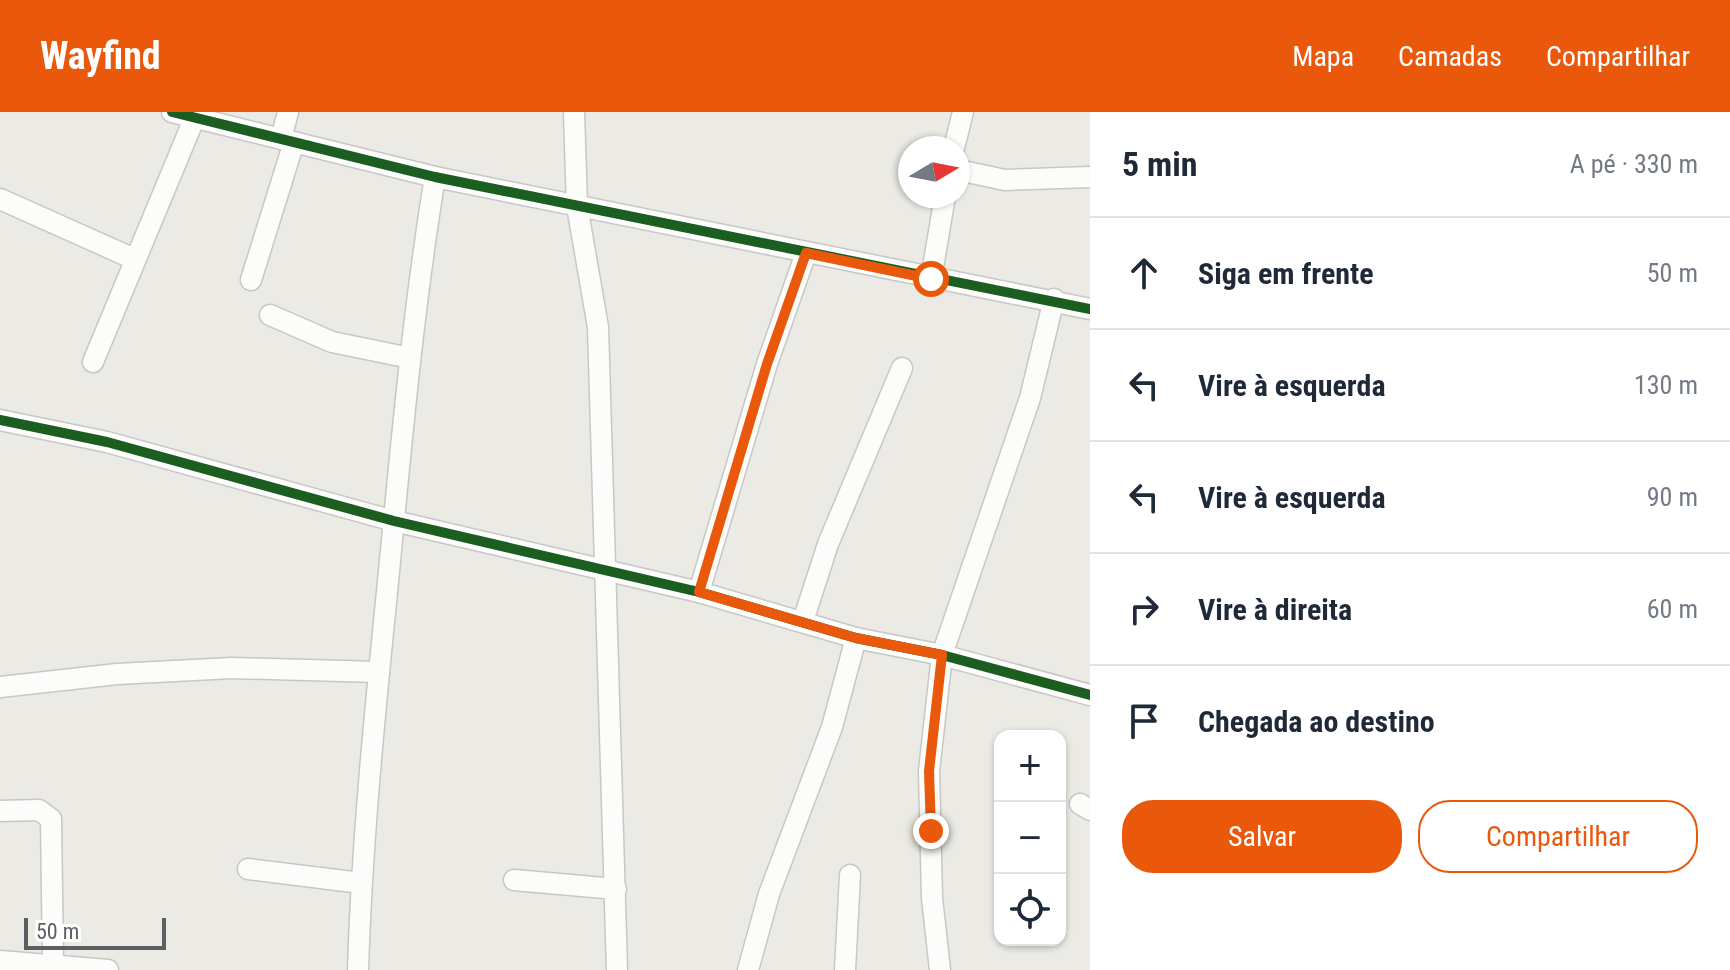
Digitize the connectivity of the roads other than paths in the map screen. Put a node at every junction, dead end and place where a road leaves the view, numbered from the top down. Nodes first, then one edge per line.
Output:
1 (172, 112) edge
2 (288, 112) edge
3 (574, 112) edge
4 (963, 112) edge
5 (196, 115) edge
6 (957, 136) edge
7 (288, 140) junction
8 (970, 173) edge
9 (435, 177) junction
10 (1090, 177) edge
11 (0, 199) edge
12 (577, 206) junction
13 (943, 208) edge
14 (806, 253) junction
15 (134, 259) junction
16 (931, 279) junction
17 (251, 280) dead end
18 (1054, 299) junction
19 (1090, 309) edge
20 (270, 315) dead end
21 (410, 358) junction
22 (93, 362) dead end
23 (902, 368) dead end
24 (0, 420) edge
25 (394, 521) junction
26 (605, 569) junction
27 (699, 592) junction
28 (803, 621) junction
29 (856, 638) junction
30 (942, 655) junction
31 (379, 672) junction
32 (0, 687) edge
33 (1090, 695) edge
34 (0, 811) edge
35 (248, 869) dead end
36 (850, 875) dead end
37 (514, 880) dead end
38 (361, 883) junction
39 (616, 889) junction
40 (0, 961) edge
41 (53, 965) junction
42 (105, 970) edge
43 (358, 970) edge
44 (617, 970) edge
45 (748, 970) edge
46 (845, 970) edge
47 (940, 970) edge

1 - 5 street
2 - 7 street
3 - 12 street
4 - 6 street
5 - 7 street
5 - 15 street
7 - 9 street
7 - 17 street
8 - 10 street
9 - 12 street
9 - 21 street
11 - 15 street
12 - 14 street
12 - 26 street
13 - 16 street
14 - 16 street
14 - 27 street
15 - 22 street
16 - 18 street
18 - 19 street
18 - 30 street
20 - 21 street
21 - 25 street
23 - 28 street
24 - 25 street
25 - 26 street
25 - 31 street
26 - 27 street
26 - 39 street
27 - 28 street
28 - 29 street
29 - 30 street
29 - 45 street
30 - 33 street
30 - 47 street
31 - 32 street
31 - 38 street
34 - 41 street
35 - 38 street
36 - 46 street
37 - 39 street
38 - 43 street
39 - 44 street
40 - 41 street
41 - 42 street

